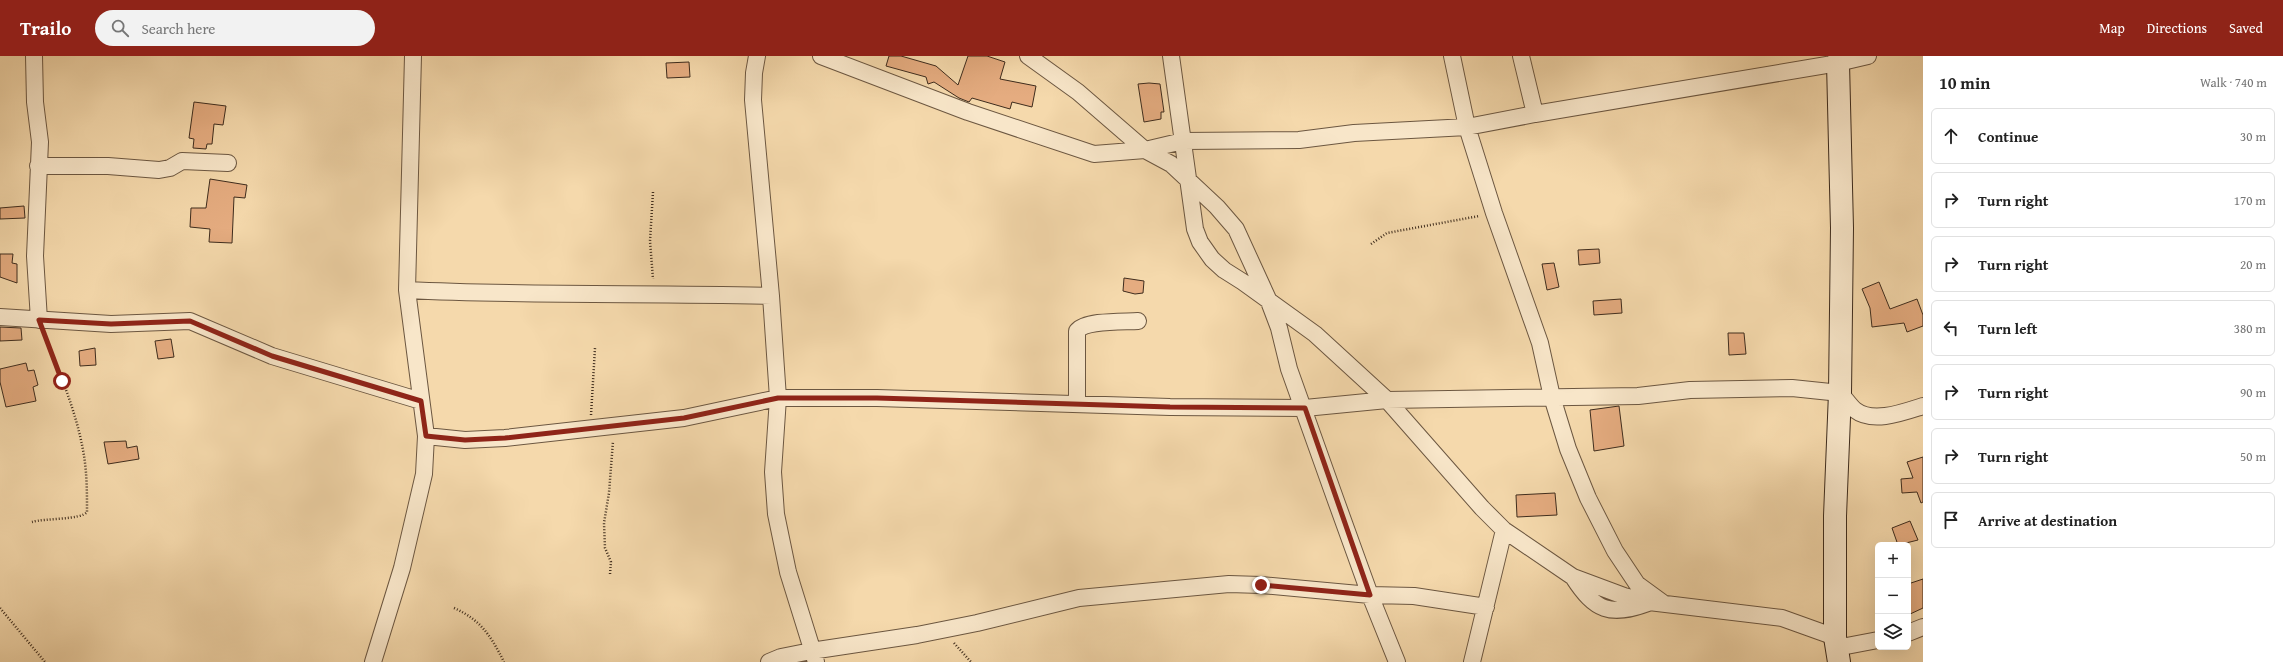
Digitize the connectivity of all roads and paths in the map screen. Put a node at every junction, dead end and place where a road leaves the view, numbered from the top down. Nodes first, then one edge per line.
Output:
1 (34, 56) edge
2 (413, 56) edge
3 (757, 56) edge
4 (821, 56) edge
5 (1028, 56) edge
6 (1172, 56) edge
7 (1452, 56) edge
8 (1522, 56) edge
9 (1868, 56) edge
10 (1839, 60) edge
11 (1535, 114) junction
12 (1468, 127) junction
13 (1183, 141) junction
14 (1145, 150) junction
15 (228, 163) dead end
16 (38, 166) junction
17 (1189, 179) junction
18 (653, 192) dead end
19 (1494, 214) junction
20 (1370, 244) dead end
21 (407, 290) junction
22 (654, 294) junction
23 (771, 296) junction
24 (1268, 299) junction
25 (0, 317) edge
26 (39, 320) junction
27 (1138, 321) dead end
28 (595, 348) dead end
29 (1840, 393) junction
30 (1552, 397) junction
31 (778, 398) junction
32 (1387, 400) junction
33 (421, 401) junction
34 (1077, 403) junction
35 (1923, 406) edge
36 (1305, 408) junction
37 (614, 425) junction
38 (591, 427) junction
39 (426, 436) junction
40 (32, 522) dead end
41 (1504, 530) junction
42 (610, 574) dead end
43 (1370, 595) junction
44 (1657, 603) junction
45 (1486, 607) junction
46 (0, 608) edge
47 (454, 608) dead end
48 (1923, 627) edge
49 (942, 630) junction
50 (1911, 632) edge
51 (1875, 641) edge
52 (1837, 649) edge
53 (814, 656) edge
54 (45, 662) edge
55 (373, 662) edge
56 (504, 662) edge
57 (769, 662) edge
58 (971, 662) edge
59 (1397, 662) edge
60 (1472, 662) edge

1 - 16 street
2 - 21 street
3 - 23 street
4 - 14 street
5 - 14 street
6 - 13 street
7 - 12 street
8 - 11 street
9 - 10 street
10 - 11 street
10 - 29 street
11 - 12 street
12 - 13 street
12 - 19 street
13 - 14 street
13 - 17 street
14 - 17 street
15 - 16 street
16 - 26 street
17 - 24 street
17 - 24 street
18 - 22 path
19 - 20 path
19 - 30 street
21 - 22 street
21 - 33 street
22 - 23 street
23 - 31 street
24 - 32 street
24 - 36 street
25 - 26 street
26 - 33 street
26 - 40 path
27 - 34 street
28 - 38 path
29 - 30 street
29 - 35 street
29 - 52 street
30 - 32 street
30 - 44 street
31 - 34 street
31 - 37 street
31 - 53 street
32 - 36 street
32 - 41 street
33 - 39 street
34 - 36 street
36 - 43 street
37 - 38 street
37 - 42 path
38 - 39 street
39 - 55 street
41 - 44 street
41 - 45 street
43 - 45 street
43 - 49 street
43 - 59 street
44 - 52 street
45 - 60 street
46 - 54 path
47 - 56 path
48 - 50 street
49 - 53 street
49 - 58 path
51 - 52 street
53 - 57 street

